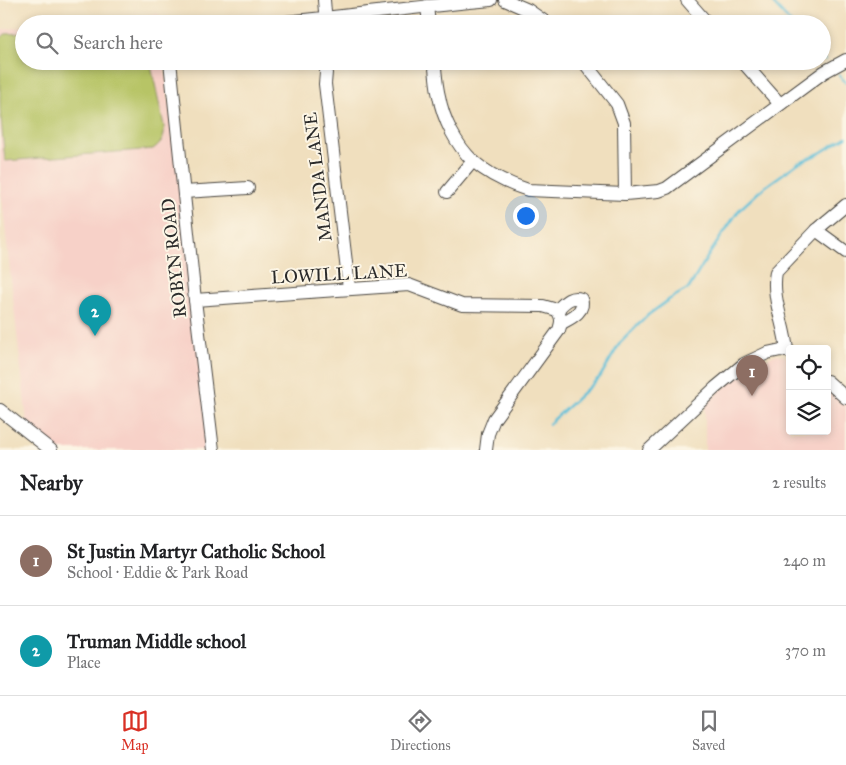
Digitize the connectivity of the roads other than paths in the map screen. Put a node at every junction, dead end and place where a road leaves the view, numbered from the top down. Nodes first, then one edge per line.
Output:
1 (324, 0) edge
2 (491, 0) edge
3 (505, 0) edge
4 (687, 0) edge
5 (427, 6) junction
6 (325, 15) edge
7 (366, 15) edge
8 (428, 15) edge
9 (535, 15) edge
10 (700, 15) edge
11 (846, 60) edge
12 (831, 68) edge
13 (171, 70) edge
14 (326, 70) edge
15 (435, 70) edge
16 (591, 70) edge
17 (750, 70) edge
18 (828, 70) edge
19 (780, 104) junction
20 (473, 161) junction
21 (248, 188) dead end
22 (184, 192) junction
23 (447, 192) dead end
24 (625, 194) junction
25 (846, 205) edge
26 (816, 230) junction
27 (846, 252) edge
28 (349, 288) junction
29 (195, 300) junction
30 (557, 310) junction
31 (562, 322) junction
32 (788, 345) edge
33 (786, 352) edge
34 (831, 385) edge
35 (846, 398) edge
36 (0, 410) edge
37 (51, 450) edge
38 (213, 450) edge
39 (486, 450) edge
40 (649, 450) edge

1 - 6 street
2 - 5 street
3 - 9 street
4 - 10 street
5 - 7 street
5 - 8 street
11 - 12 street
13 - 22 street, ROBYN ROAD
14 - 28 street, MANDA LANE
15 - 20 street
16 - 24 street
17 - 19 street
18 - 19 street
19 - 24 street
20 - 23 street
20 - 24 street
21 - 22 street
22 - 29 street, ROBYN ROAD
25 - 26 street
26 - 27 street
26 - 32 street
28 - 29 street, LOWILL LANE
28 - 30 street, LOWILL LANE
29 - 38 street, ROBYN ROAD
30 - 31 street
30 - 31 street
31 - 39 street
33 - 40 street
34 - 35 street
36 - 37 street

